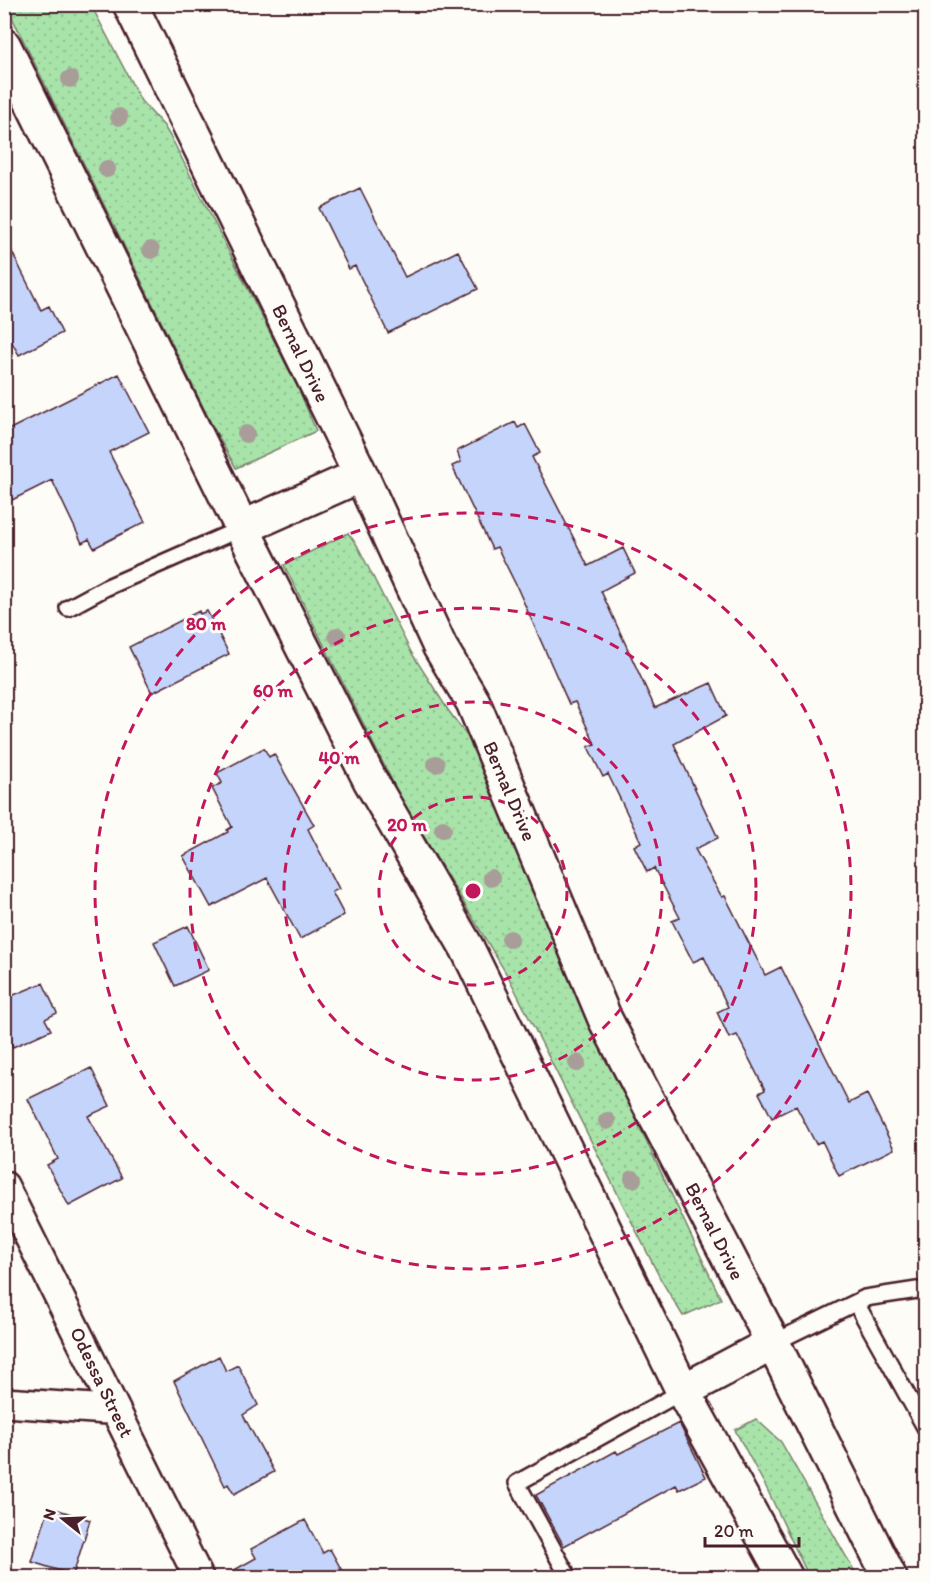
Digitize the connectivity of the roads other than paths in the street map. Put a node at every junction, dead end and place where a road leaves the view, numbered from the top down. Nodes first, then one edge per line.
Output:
1 (130, 4) edge
2 (4, 46) edge
3 (361, 475) junction
4 (242, 528) junction
5 (68, 608) dead end
6 (4, 1186) edge
7 (926, 1293) edge
8 (856, 1303) junction
9 (773, 1343) junction
10 (683, 1391) junction
11 (4, 1401) edge
12 (115, 1410) junction
13 (926, 1429) edge
14 (199, 1578) edge
15 (569, 1578) edge
16 (786, 1578) edge
17 (890, 1578) edge

1 - 3 street, Bernal Drive
2 - 4 street
3 - 4 street
3 - 9 street, Bernal Drive
4 - 5 lane
4 - 10 street
6 - 12 street, Odessa Street
7 - 8 lane
8 - 9 lane
8 - 13 lane
9 - 10 street
9 - 17 street, Bernal Drive
10 - 15 lane
10 - 16 street
11 - 12 street
12 - 14 street, Odessa Street

